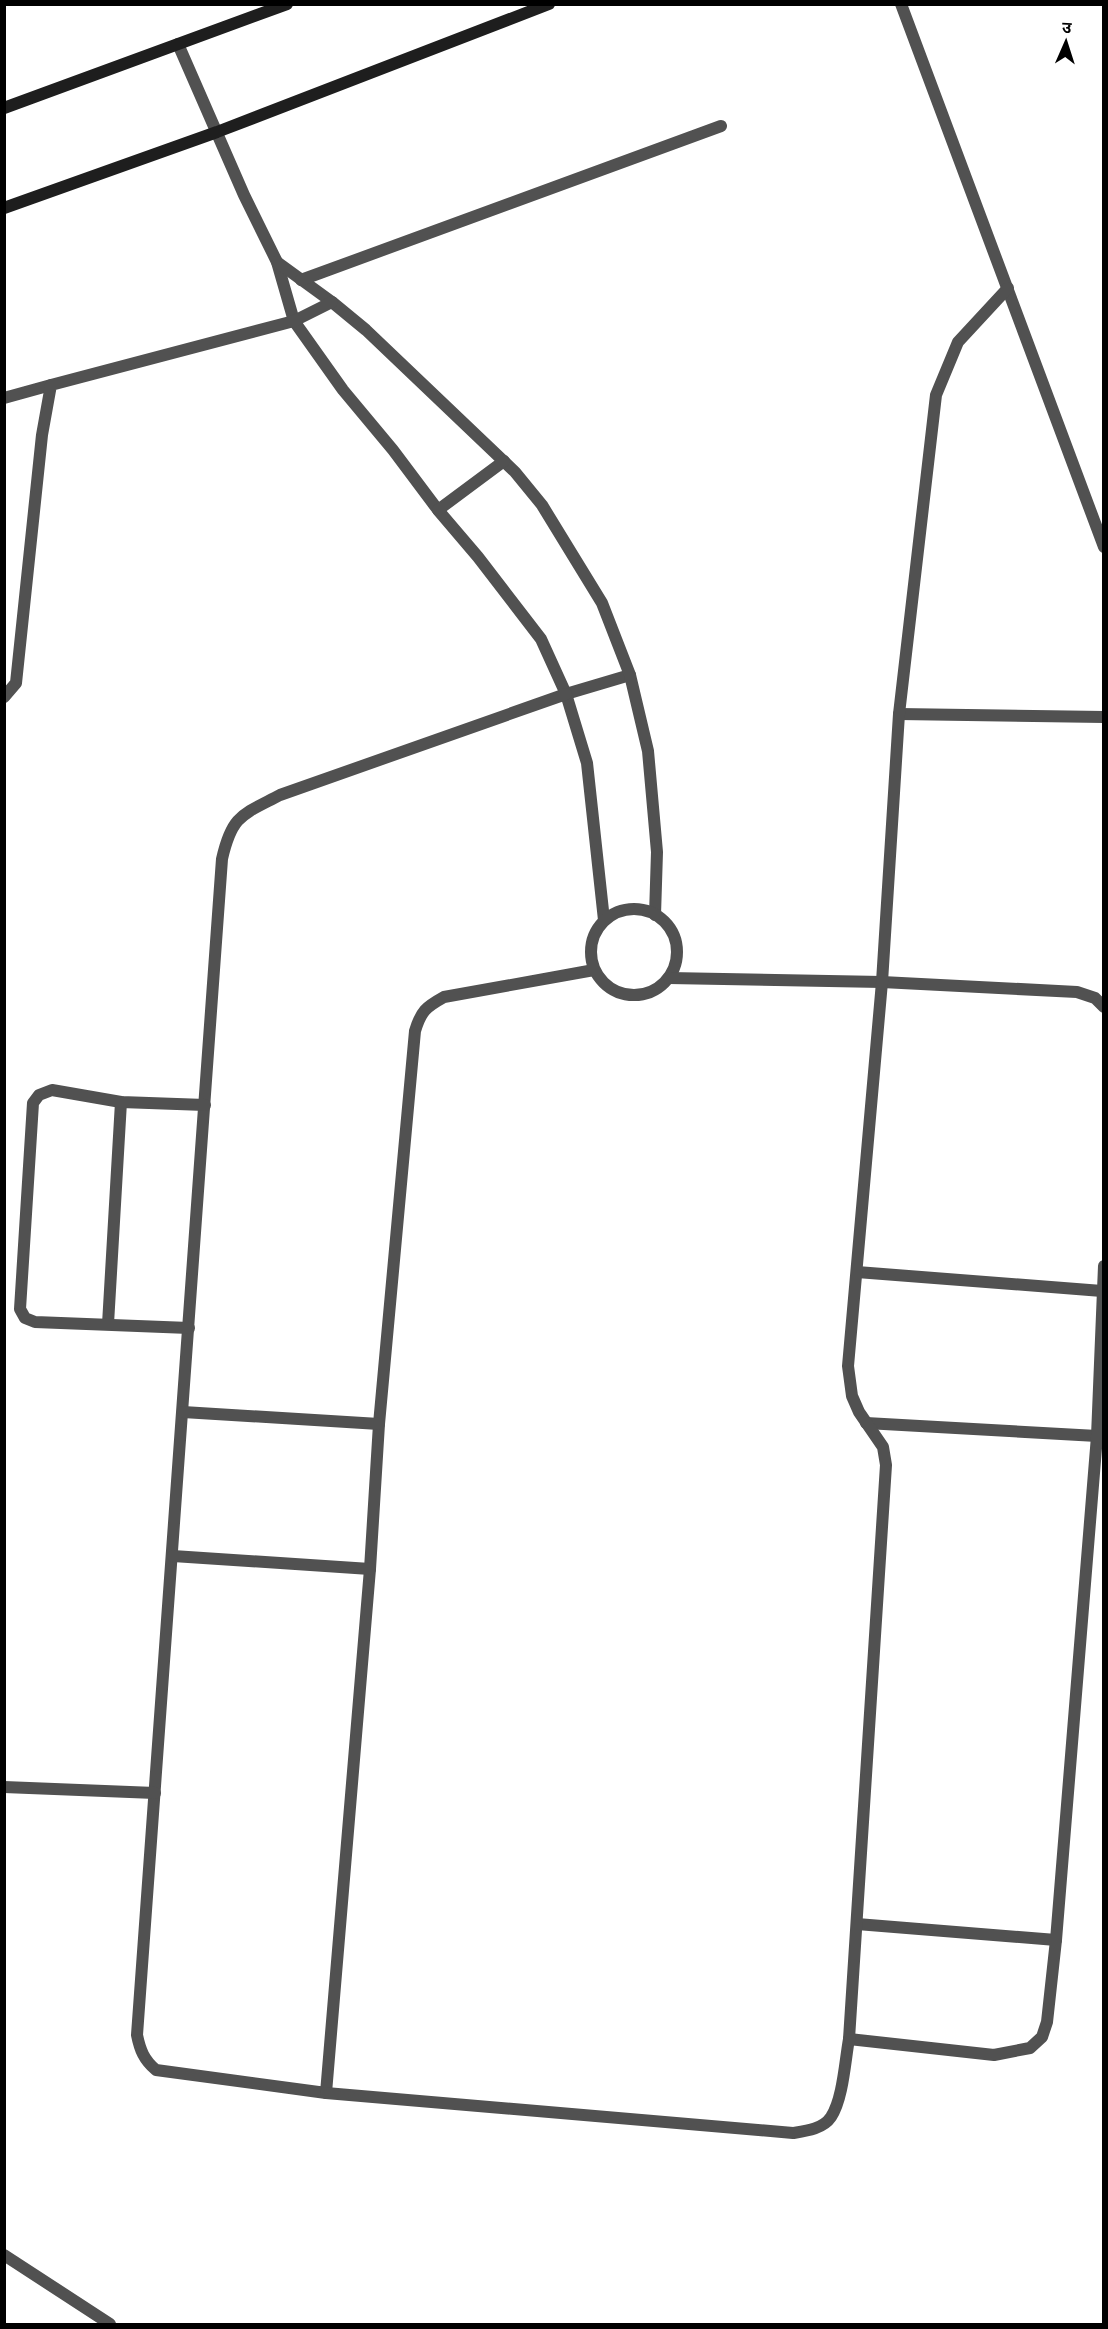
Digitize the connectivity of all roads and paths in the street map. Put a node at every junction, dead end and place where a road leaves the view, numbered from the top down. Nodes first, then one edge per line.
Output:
1 (287, 4) edge
2 (549, 4) edge
3 (901, 4) edge
4 (178, 45) junction
5 (4, 108) edge
6 (721, 126) dead end
7 (217, 132) junction
8 (4, 208) edge
9 (277, 262) junction
10 (301, 280) junction
11 (1008, 288) junction
12 (332, 302) junction
13 (294, 321) junction
14 (51, 385) junction
15 (4, 398) edge
16 (504, 461) junction
17 (438, 510) junction
18 (1104, 547) edge
19 (630, 675) junction
20 (567, 694) junction
21 (4, 697) edge
22 (899, 714) junction
23 (1104, 717) edge
24 (656, 915) junction
25 (604, 920) junction
26 (594, 970) junction
27 (669, 978) junction
28 (882, 982) junction
29 (1104, 1007) edge
30 (121, 1102) junction
31 (205, 1105) junction
32 (1104, 1266) edge
33 (857, 1272) junction
34 (1102, 1291) edge
35 (108, 1324) junction
36 (189, 1328) junction
37 (183, 1412) junction
38 (866, 1423) junction
39 (379, 1424) junction
40 (1097, 1436) junction
41 (173, 1556) junction
42 (370, 1569) junction
43 (4, 1787) edge
44 (155, 1793) junction
45 (857, 1924) junction
46 (1056, 1940) junction
47 (849, 2039) junction
48 (326, 2093) junction
49 (4, 2255) edge
50 (110, 2325) edge

1 - 4 street
2 - 7 street
3 - 11 street
4 - 5 street
4 - 7 street
6 - 10 street
7 - 8 street
7 - 9 street
9 - 10 street
9 - 13 street
10 - 12 street
11 - 18 street
11 - 22 street
12 - 13 street
12 - 16 street
13 - 14 street
13 - 17 street
14 - 15 street
14 - 21 street
16 - 17 street
16 - 19 street
17 - 20 street
19 - 20 street
19 - 24 street
20 - 25 street
20 - 31 street
22 - 23 street
22 - 28 street
24 - 25 street
24 - 27 street
25 - 26 street
26 - 27 street
26 - 39 street
27 - 28 street
28 - 29 street
28 - 33 street
30 - 31 street
30 - 35 street
30 - 35 street
31 - 36 street
32 - 34 street
33 - 34 street
33 - 38 street
34 - 40 street
35 - 36 street
36 - 37 street
37 - 39 street
37 - 41 street
38 - 40 street
38 - 45 street
39 - 42 street
40 - 46 street
41 - 42 street
41 - 44 street
42 - 48 street
43 - 44 street
44 - 48 street
45 - 46 street
45 - 47 street
46 - 47 street
47 - 48 street
49 - 50 street

